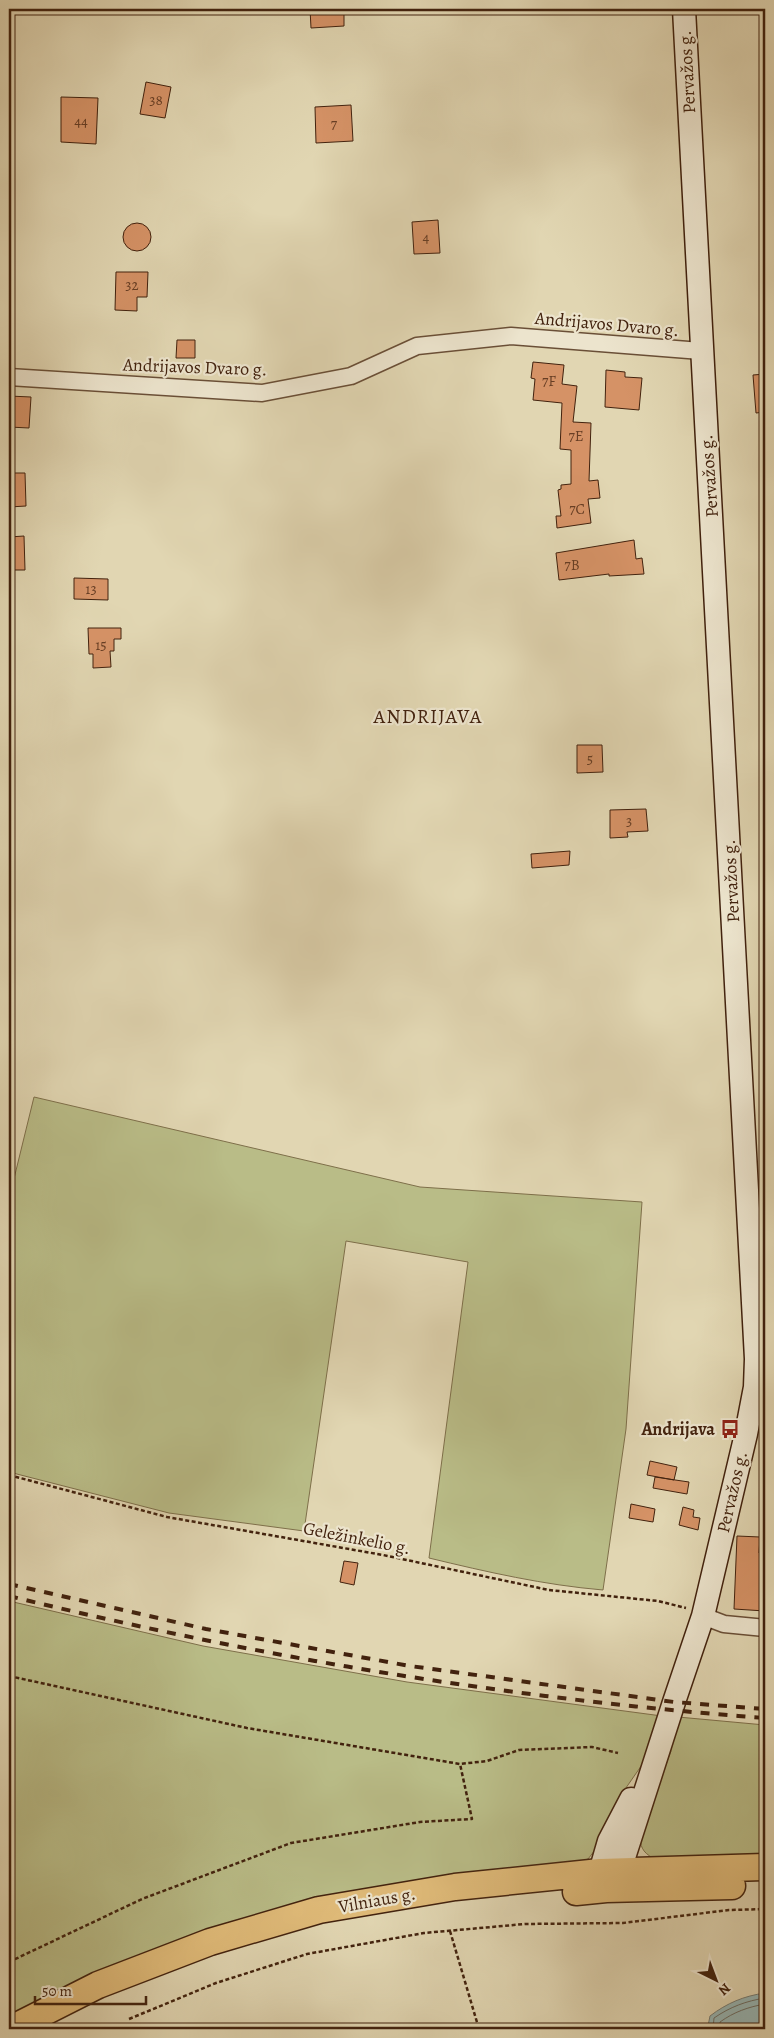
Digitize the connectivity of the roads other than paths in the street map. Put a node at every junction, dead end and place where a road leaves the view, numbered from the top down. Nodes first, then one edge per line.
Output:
1 (684, 9) edge
2 (701, 352) junction
3 (9, 377) edge
4 (703, 1616) junction
5 (765, 1628) edge
6 (765, 1867) edge
7 (609, 1877) junction
8 (765, 1884) edge
9 (11, 2029) edge
10 (47, 2029) edge

1 - 2 main road, Pervažos g.
2 - 3 street, Andrijavos Dvaro g.
2 - 4 main road, Pervažos g.
4 - 5 street
4 - 7 main road, Pervažos g.
6 - 7 highway, Vilniaus g.
7 - 8 highway, Vilniaus g.
7 - 9 highway, Vilniaus g.
7 - 10 highway, Vilniaus g.

